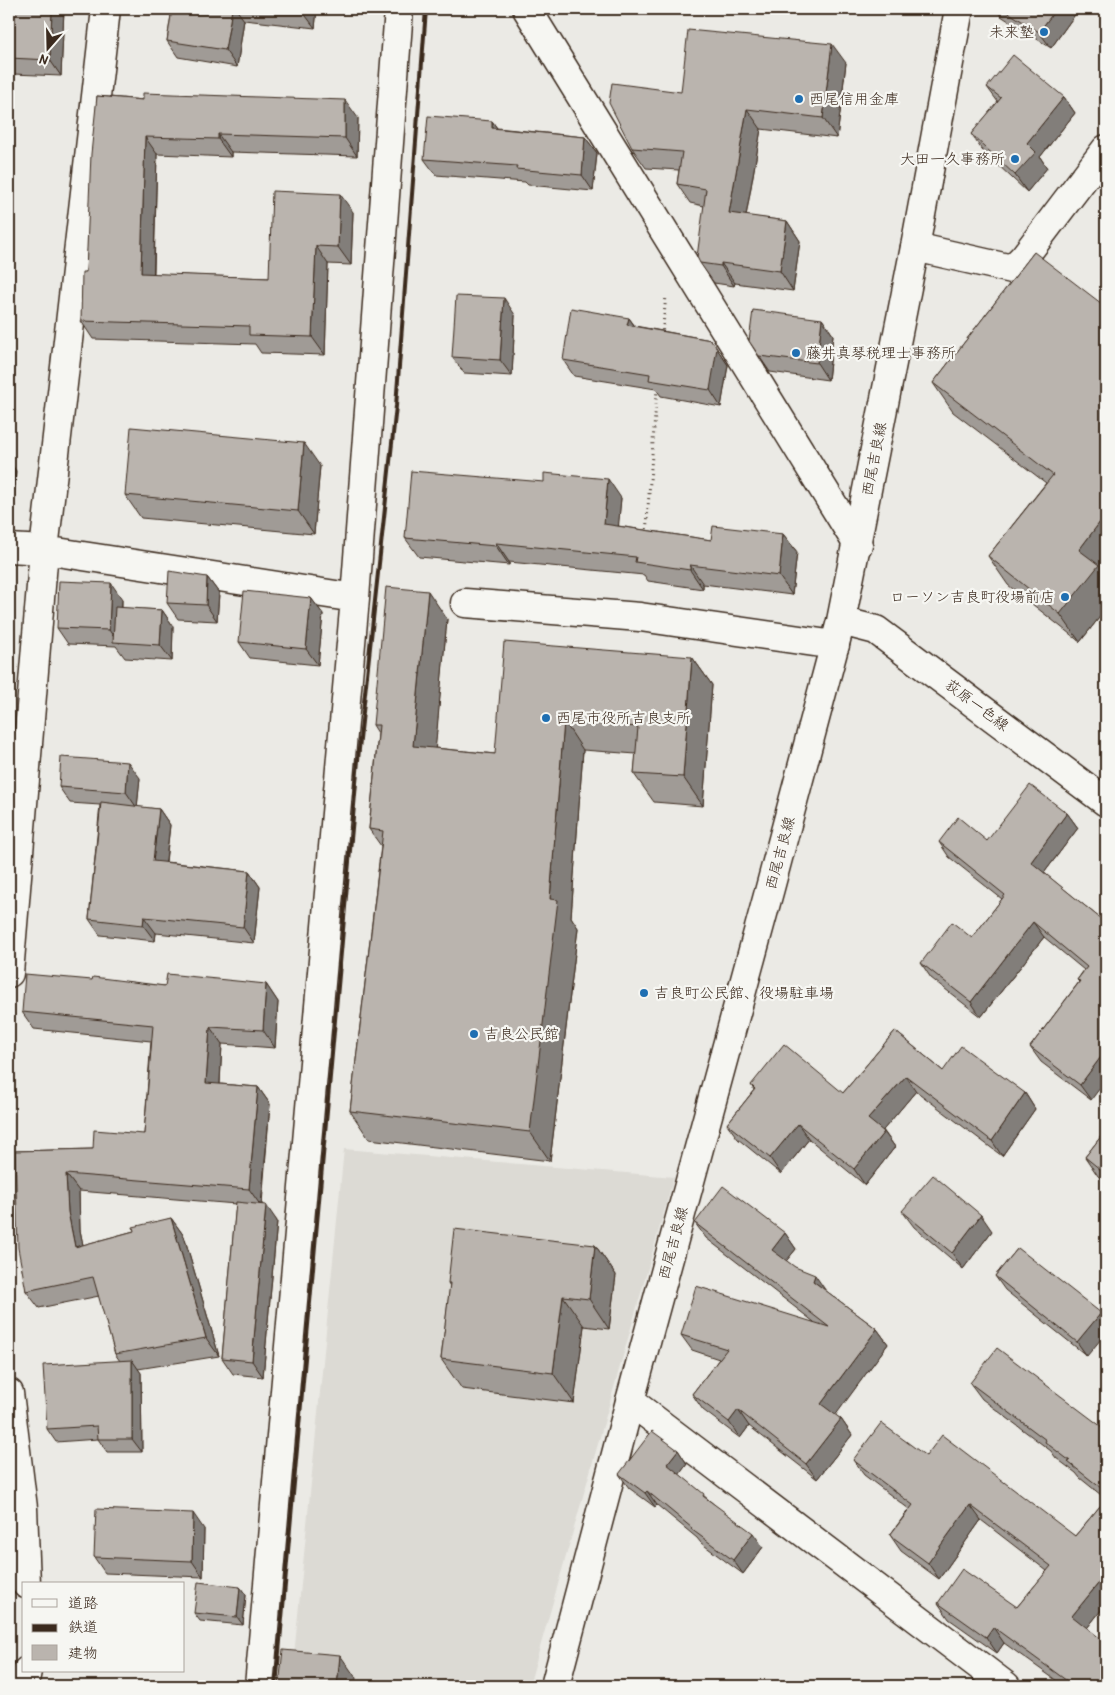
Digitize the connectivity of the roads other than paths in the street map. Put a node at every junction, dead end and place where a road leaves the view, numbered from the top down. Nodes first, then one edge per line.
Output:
1 (106, 9) edge
2 (399, 9) edge
3 (527, 9) edge
4 (959, 9) edge
5 (1106, 149) edge
6 (915, 247) junction
7 (858, 544) junction
8 (9, 548) edge
9 (44, 550) junction
10 (355, 598) junction
11 (465, 602) dead end
12 (838, 633) junction
13 (1106, 802) edge
14 (9, 973) edge
15 (9, 1393) edge
16 (630, 1401) junction
17 (26, 1582) edge
18 (27, 1672) edge
19 (24, 1686) edge
20 (259, 1686) edge
21 (555, 1686) edge
22 (1006, 1686) edge

1 - 9 street
2 - 10 street
3 - 7 street
4 - 6 street, 西尾吉良線
5 - 6 street
6 - 7 street, 西尾吉良線
7 - 12 street, 西尾吉良線
8 - 9 street
9 - 10 street
9 - 14 street
10 - 20 street
11 - 12 street, 荻原一色線
12 - 13 street, 荻原一色線
12 - 16 street, 西尾吉良線
15 - 17 street
16 - 21 street, 西尾吉良線
16 - 22 street
18 - 19 street

